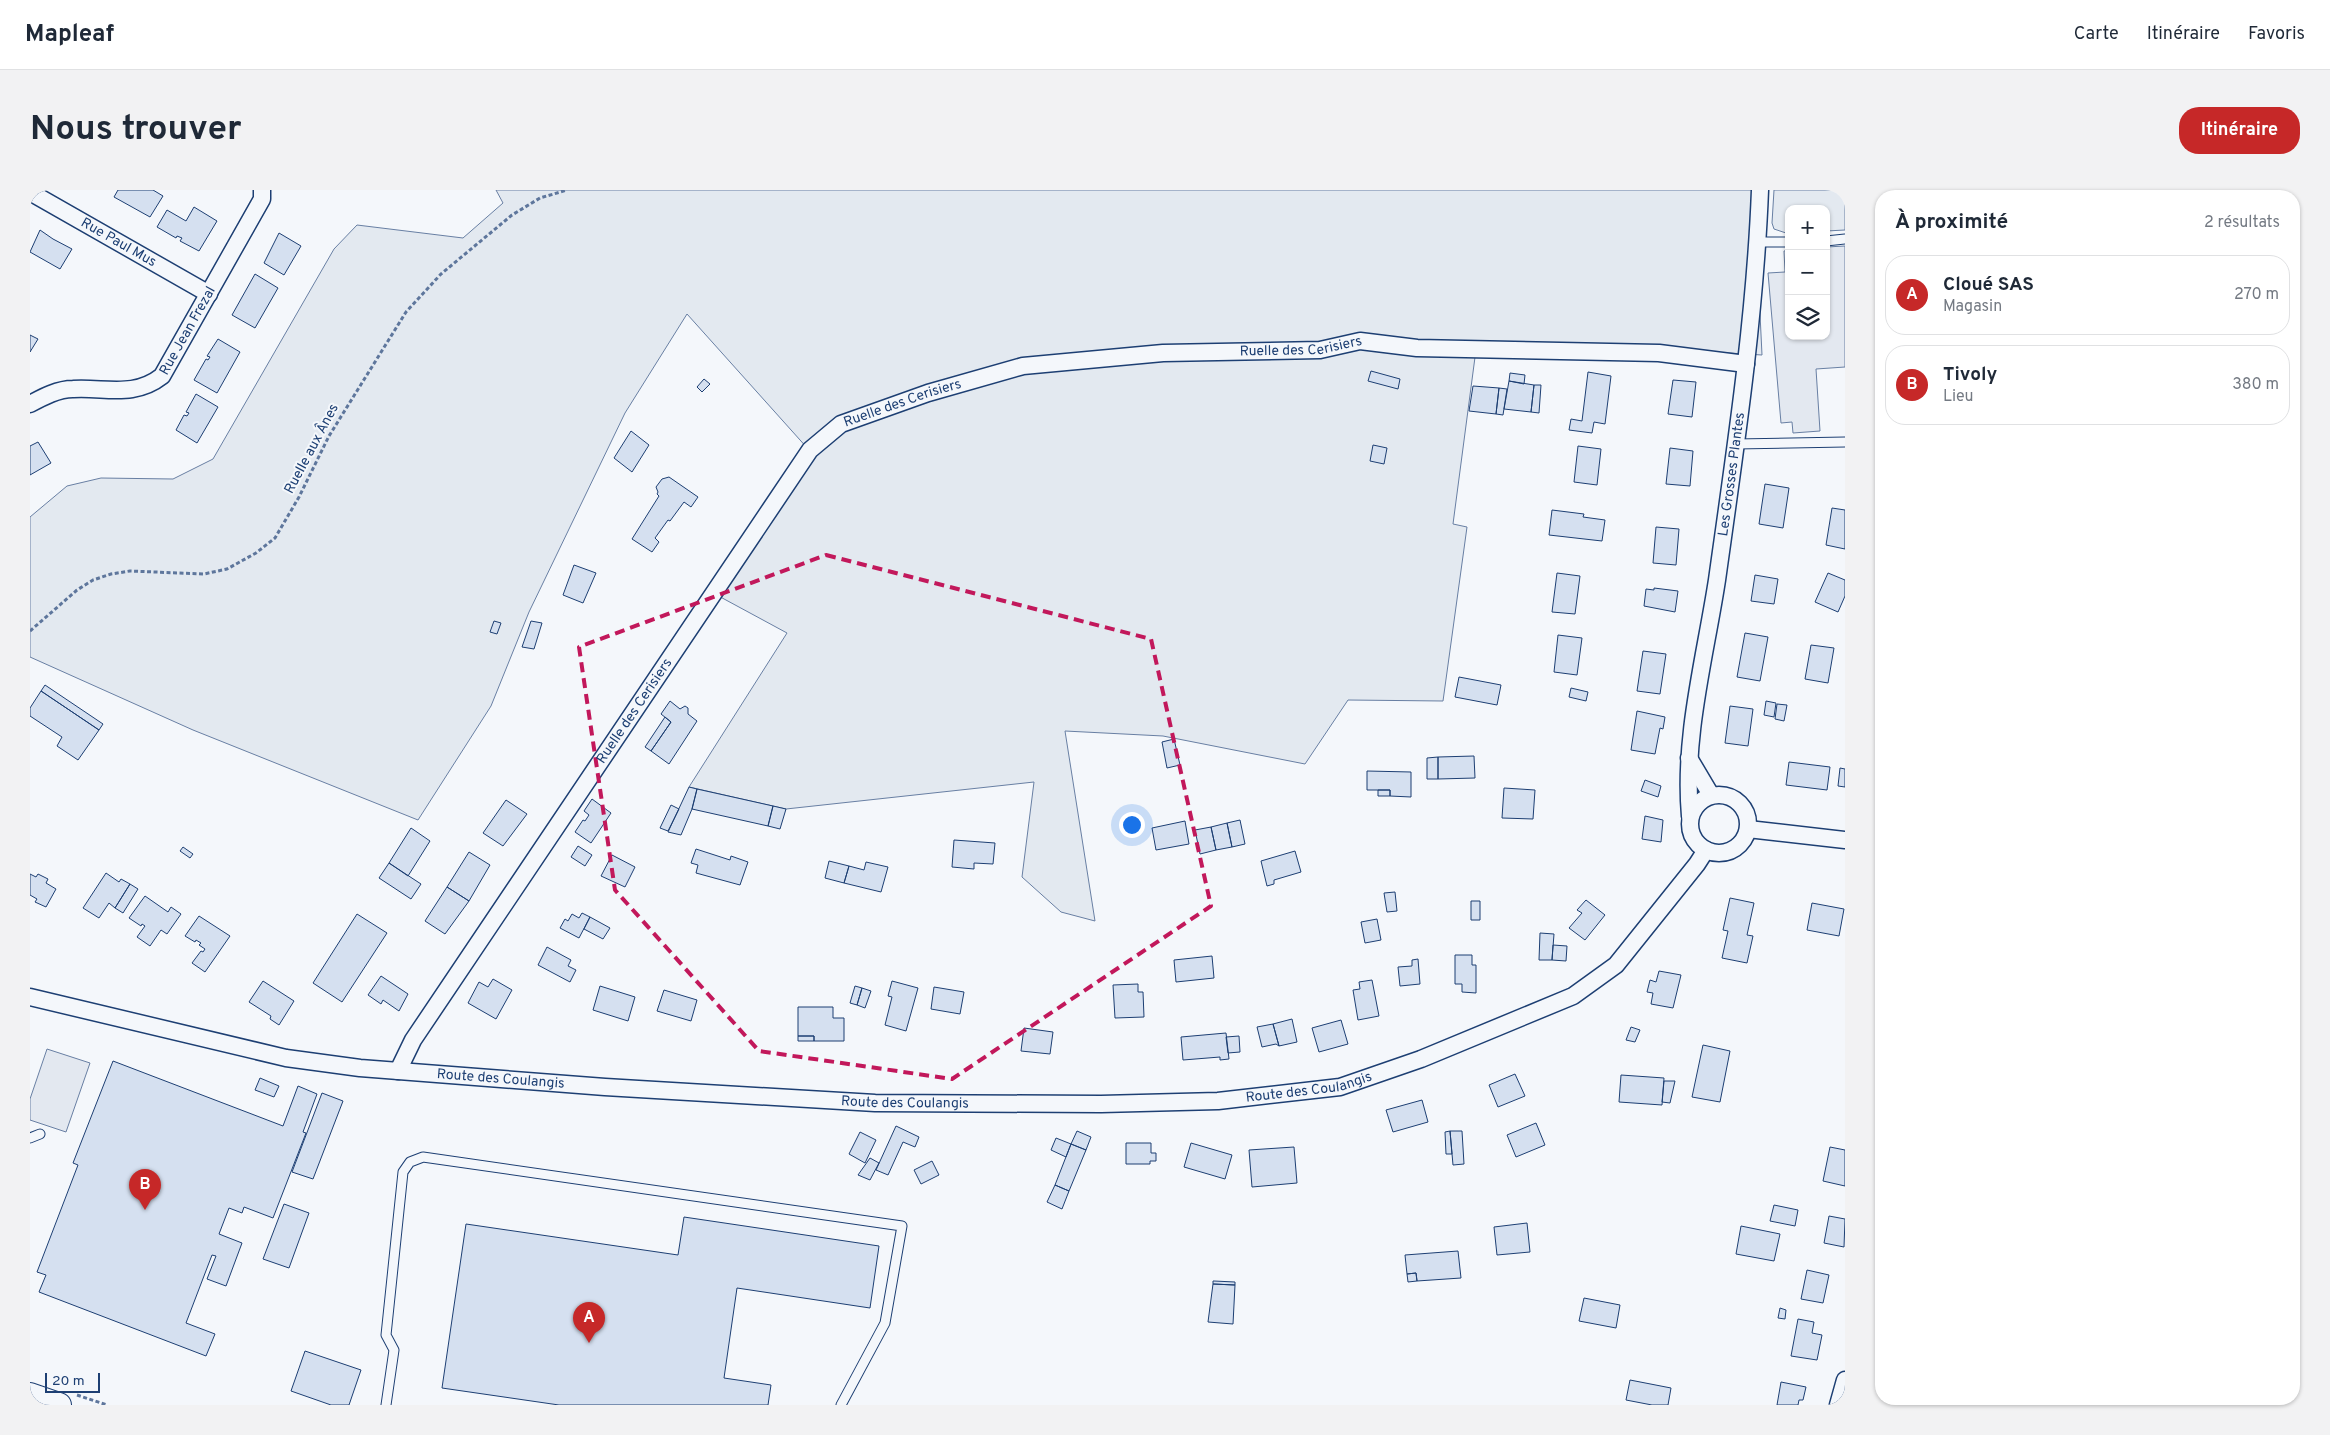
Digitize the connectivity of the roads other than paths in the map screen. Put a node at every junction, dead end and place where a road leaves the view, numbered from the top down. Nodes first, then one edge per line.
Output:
1 (262, 190) edge
2 (1760, 190) edge
3 (30, 192) edge
4 (1845, 239) edge
5 (1830, 241) edge
6 (1757, 242) junction
7 (1785, 242) edge
8 (209, 294) junction
9 (1746, 364) junction
10 (30, 404) edge
11 (1845, 442) edge
12 (1735, 444) junction
13 (1689, 758) junction
14 (1711, 795) junction
15 (1690, 816) junction
16 (1748, 829) junction
17 (1845, 840) edge
18 (1706, 850) junction
19 (30, 997) edge
20 (398, 1071) junction
21 (40, 1134) dead end
22 (30, 1138) edge
23 (1845, 1380) edge
24 (386, 1405) edge
25 (841, 1405) edge
26 (1838, 1405) edge

1 - 8 street, Rue Jean Frezal
2 - 6 street, Les Grosses Plantes
3 - 8 street, Rue Paul Mus
4 - 5 lane
6 - 7 lane
6 - 9 street, Les Grosses Plantes
8 - 10 street, Rue Jean Frezal
9 - 12 street, Les Grosses Plantes
9 - 20 street, Ruelle des Cerisiers
11 - 12 lane
12 - 13 street, Les Grosses Plantes
13 - 14 street
13 - 15 street, Les Grosses Plantes
14 - 15 street
14 - 16 street
15 - 18 street
16 - 17 street
16 - 18 street
18 - 20 street, Route des Coulangis
19 - 20 street, Route des Coulangis
21 - 22 lane
23 - 26 street
24 - 25 lane

